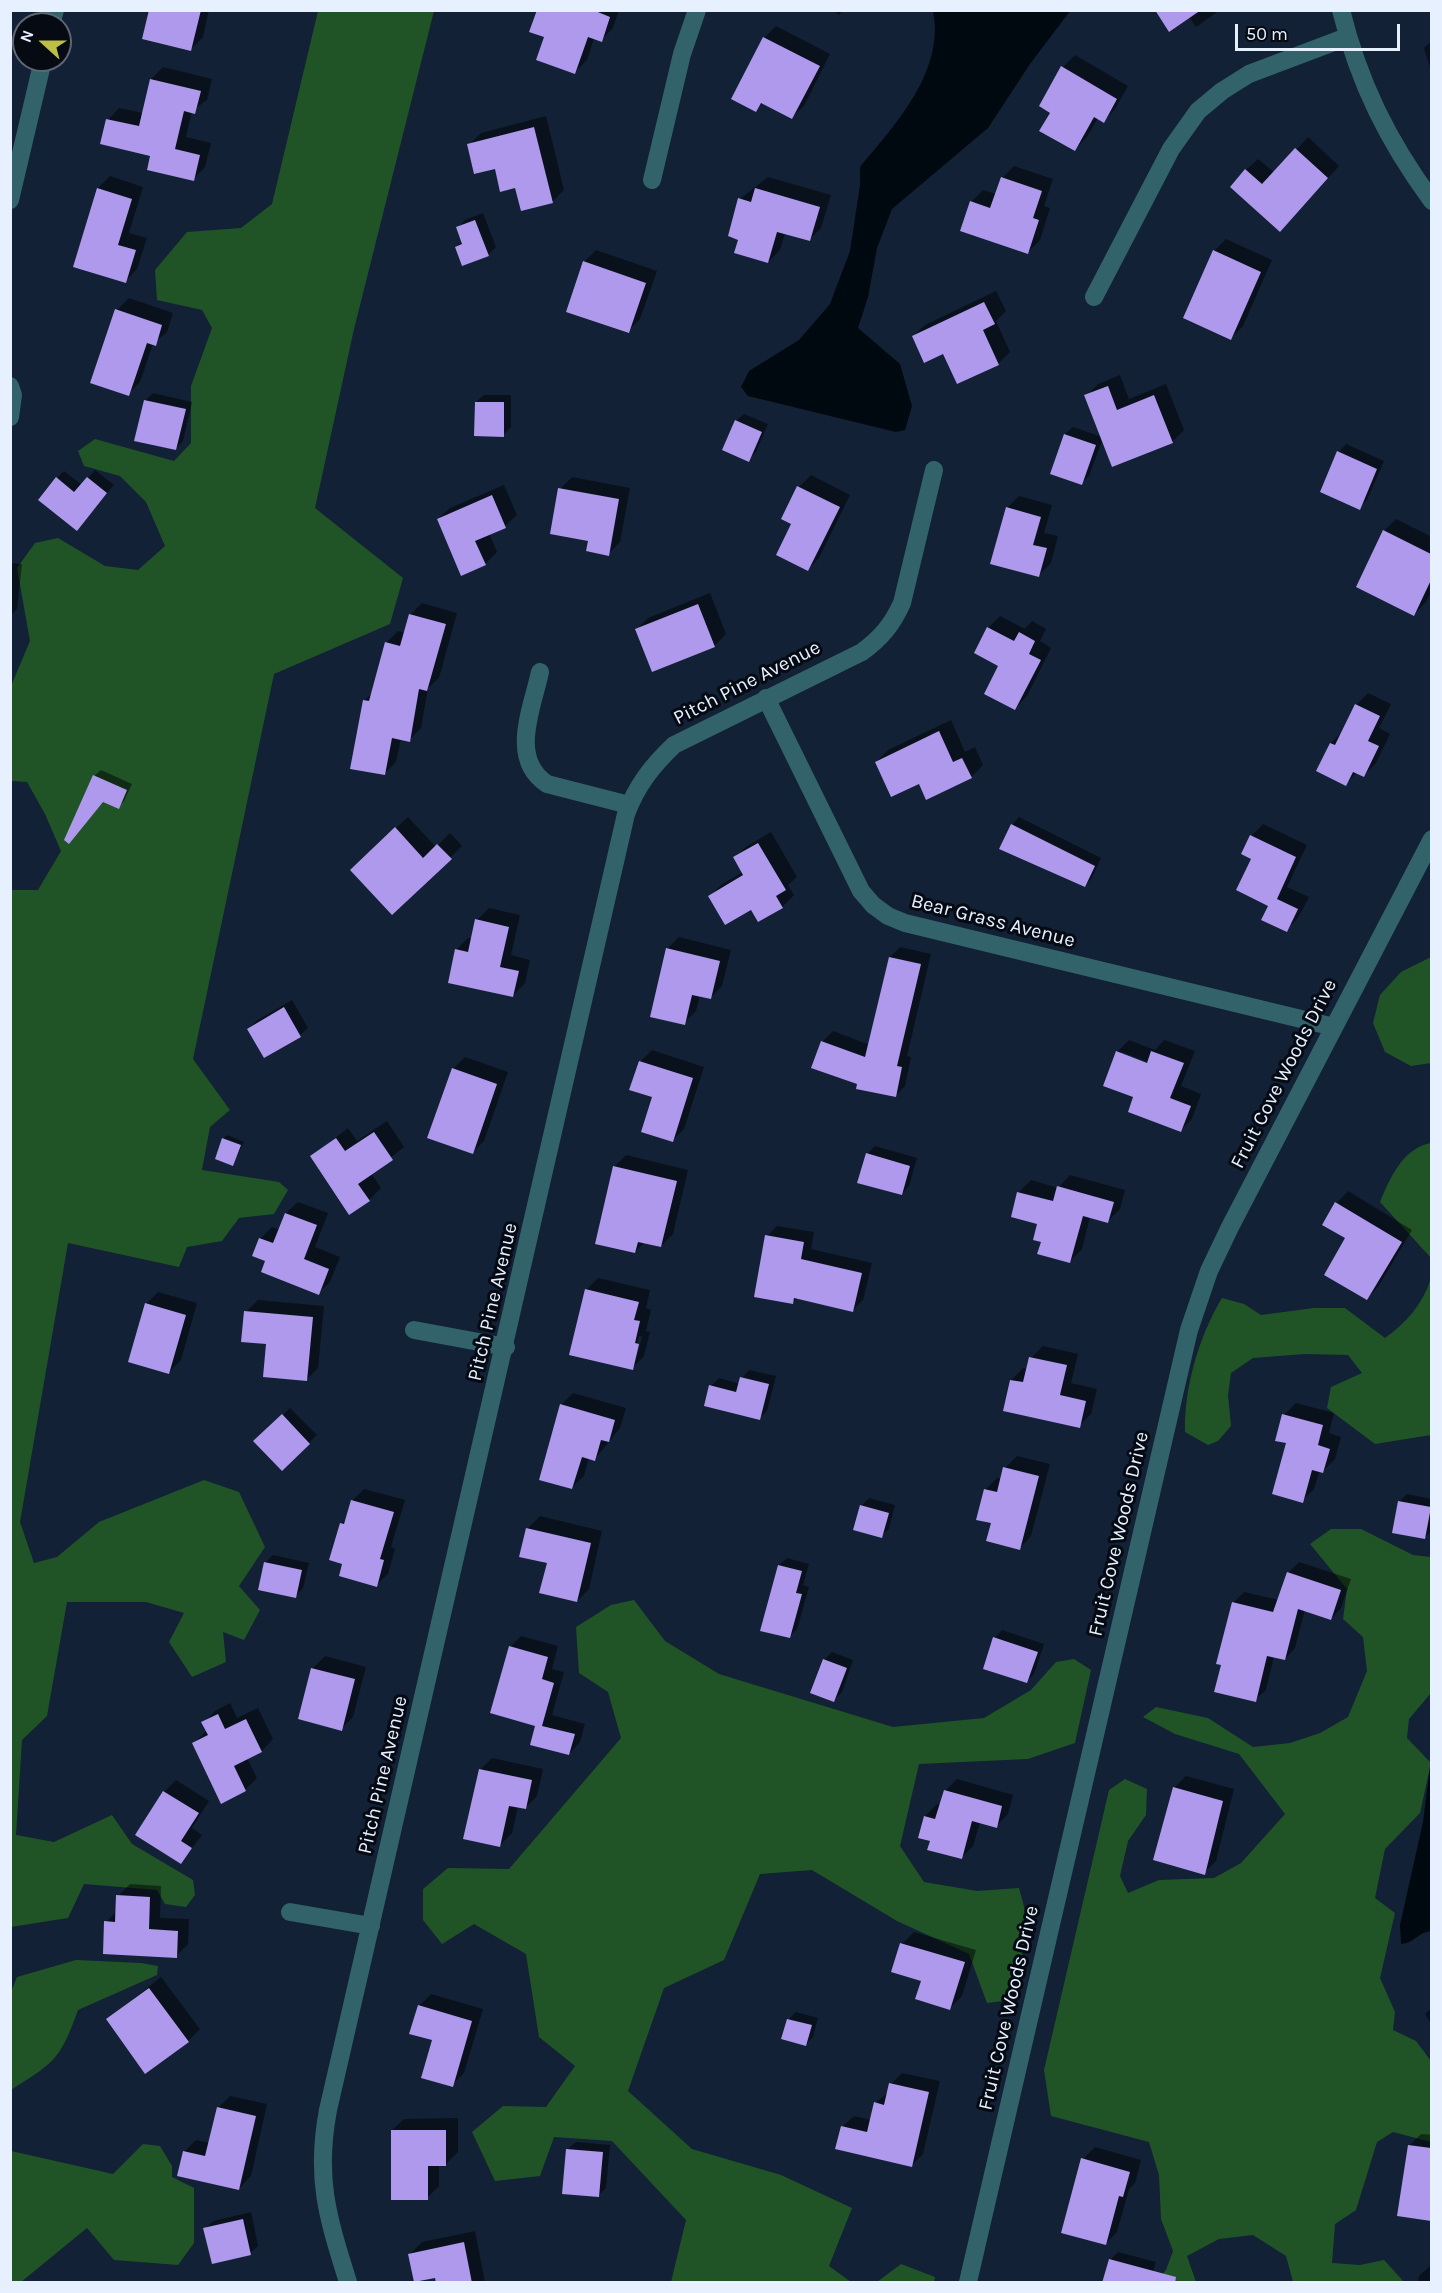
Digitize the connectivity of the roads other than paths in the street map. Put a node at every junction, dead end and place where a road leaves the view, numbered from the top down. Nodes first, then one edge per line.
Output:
1 (697, 10) edge
2 (1341, 10) edge
3 (1347, 37) junction
4 (40, 72) edge
5 (652, 180) dead end
6 (10, 200) edge
7 (1431, 201) edge
8 (1094, 297) dead end
9 (10, 386) edge
10 (10, 417) edge
11 (934, 470) dead end
12 (540, 672) dead end
13 (766, 698) junction
14 (629, 805) junction
15 (1431, 839) edge
16 (1334, 1027) junction
17 (414, 1330) dead end
18 (506, 1347) junction
19 (290, 1912) dead end
20 (371, 1926) junction
21 (348, 2283) edge
22 (968, 2283) edge

1 - 5 street
2 - 3 street
3 - 7 street
3 - 8 street
4 - 6 street
9 - 10 street
11 - 13 street, Pitch Pine Avenue
12 - 14 street
13 - 14 street, Pitch Pine Avenue
13 - 16 street, Bear Grass Avenue
14 - 18 street, Pitch Pine Avenue
15 - 16 street, Fruit Cove Woods Drive
16 - 22 street, Fruit Cove Woods Drive
17 - 18 street
18 - 20 street, Pitch Pine Avenue
19 - 20 street
20 - 21 street, Pitch Pine Avenue

